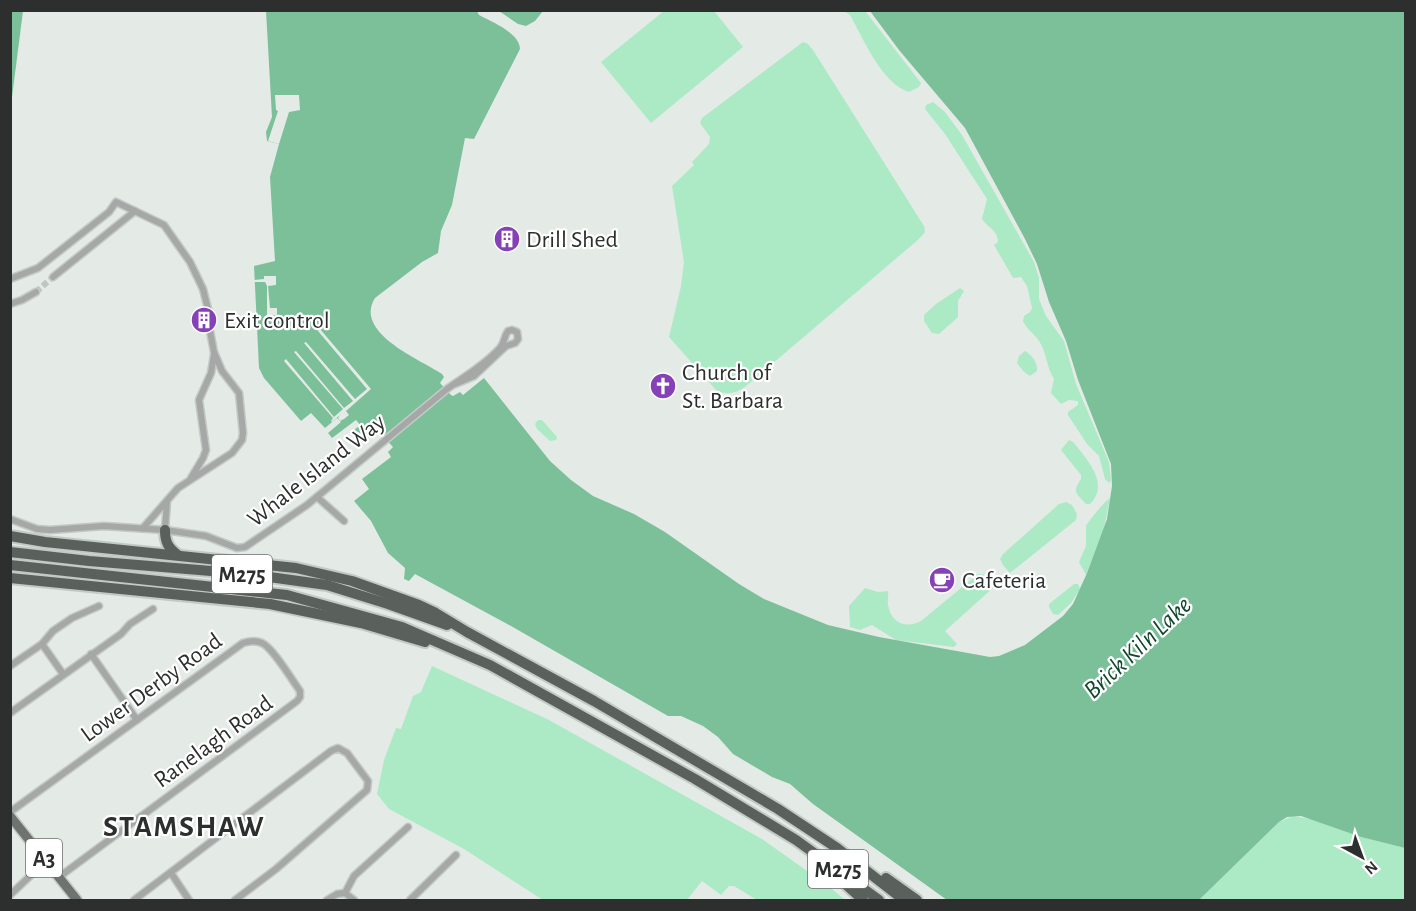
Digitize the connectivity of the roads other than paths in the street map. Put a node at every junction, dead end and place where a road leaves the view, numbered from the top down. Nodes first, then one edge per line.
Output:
1 (135, 211) junction
2 (53, 277) tunnel mouth
3 (10, 279) edge
4 (36, 292) tunnel mouth
5 (10, 304) edge
6 (209, 313) tunnel mouth
7 (210, 331) tunnel mouth
8 (505, 338) junction
9 (511, 344) junction
10 (214, 352) junction
11 (455, 384) junction
12 (189, 481) junction
13 (316, 497) junction
14 (168, 499) junction
15 (10, 519) edge
16 (344, 521) dead end
17 (143, 528) junction
18 (165, 530) junction
19 (10, 536) edge
20 (10, 552) edge
21 (178, 555) junction
22 (10, 565) edge
23 (10, 578) edge
24 (99, 606) dead end
25 (153, 609) dead end
26 (467, 632) junction
27 (42, 644) junction
28 (460, 651) junction
29 (91, 654) junction
30 (10, 666) edge
31 (63, 674) junction
32 (300, 697) joint
33 (10, 713) edge
34 (137, 720) junction
35 (10, 814) edge
36 (408, 826) dead end
37 (796, 840) junction
38 (837, 848) junction
39 (456, 855) dead end
40 (46, 861) junction
41 (171, 873) junction
42 (59, 877) junction
43 (345, 893) junction
44 (10, 895) edge
45 (77, 900) edge
46 (134, 900) edge
47 (189, 900) edge
48 (235, 900) edge
49 (327, 900) edge
50 (354, 900) edge
51 (410, 900) edge
52 (863, 900) edge
53 (879, 900) edge
54 (904, 900) edge
55 (917, 900) edge

1 - 2 street
1 - 3 street
1 - 6 street
4 - 5 street
7 - 10 street
8 - 9 street
8 - 9 street
8 - 11 street
9 - 11 street
10 - 12 street
10 - 12 street
11 - 13 street, Whale Island Way
12 - 14 street
13 - 16 street
13 - 18 street, Whale Island Way
14 - 17 street
14 - 18 street
15 - 17 street, Whale Island Way
17 - 18 street, Whale Island Way
18 - 21 highway, M275
19 - 21 highway, M275
20 - 26 highway, M275
21 - 26 highway, M275
22 - 28 highway, M275
23 - 28 highway, M275
24 - 27 street
25 - 29 street
26 - 38 highway, M275
27 - 30 street
27 - 31 street
28 - 37 highway, M275
29 - 31 street
29 - 34 street
31 - 33 street
32 - 34 street, Lower Derby Road
32 - 42 street, Ranelagh Road
34 - 35 street, Lower Derby Road
35 - 40 main road, A3
36 - 43 street
37 - 52 highway, M275
37 - 53 highway, M275
38 - 54 highway, M275
38 - 55 highway, M275
39 - 51 street
40 - 42 main road, A3
40 - 44 street
41 - 46 street
41 - 47 street
41 - 48 street
42 - 45 main road, A3
43 - 49 street
43 - 50 street

